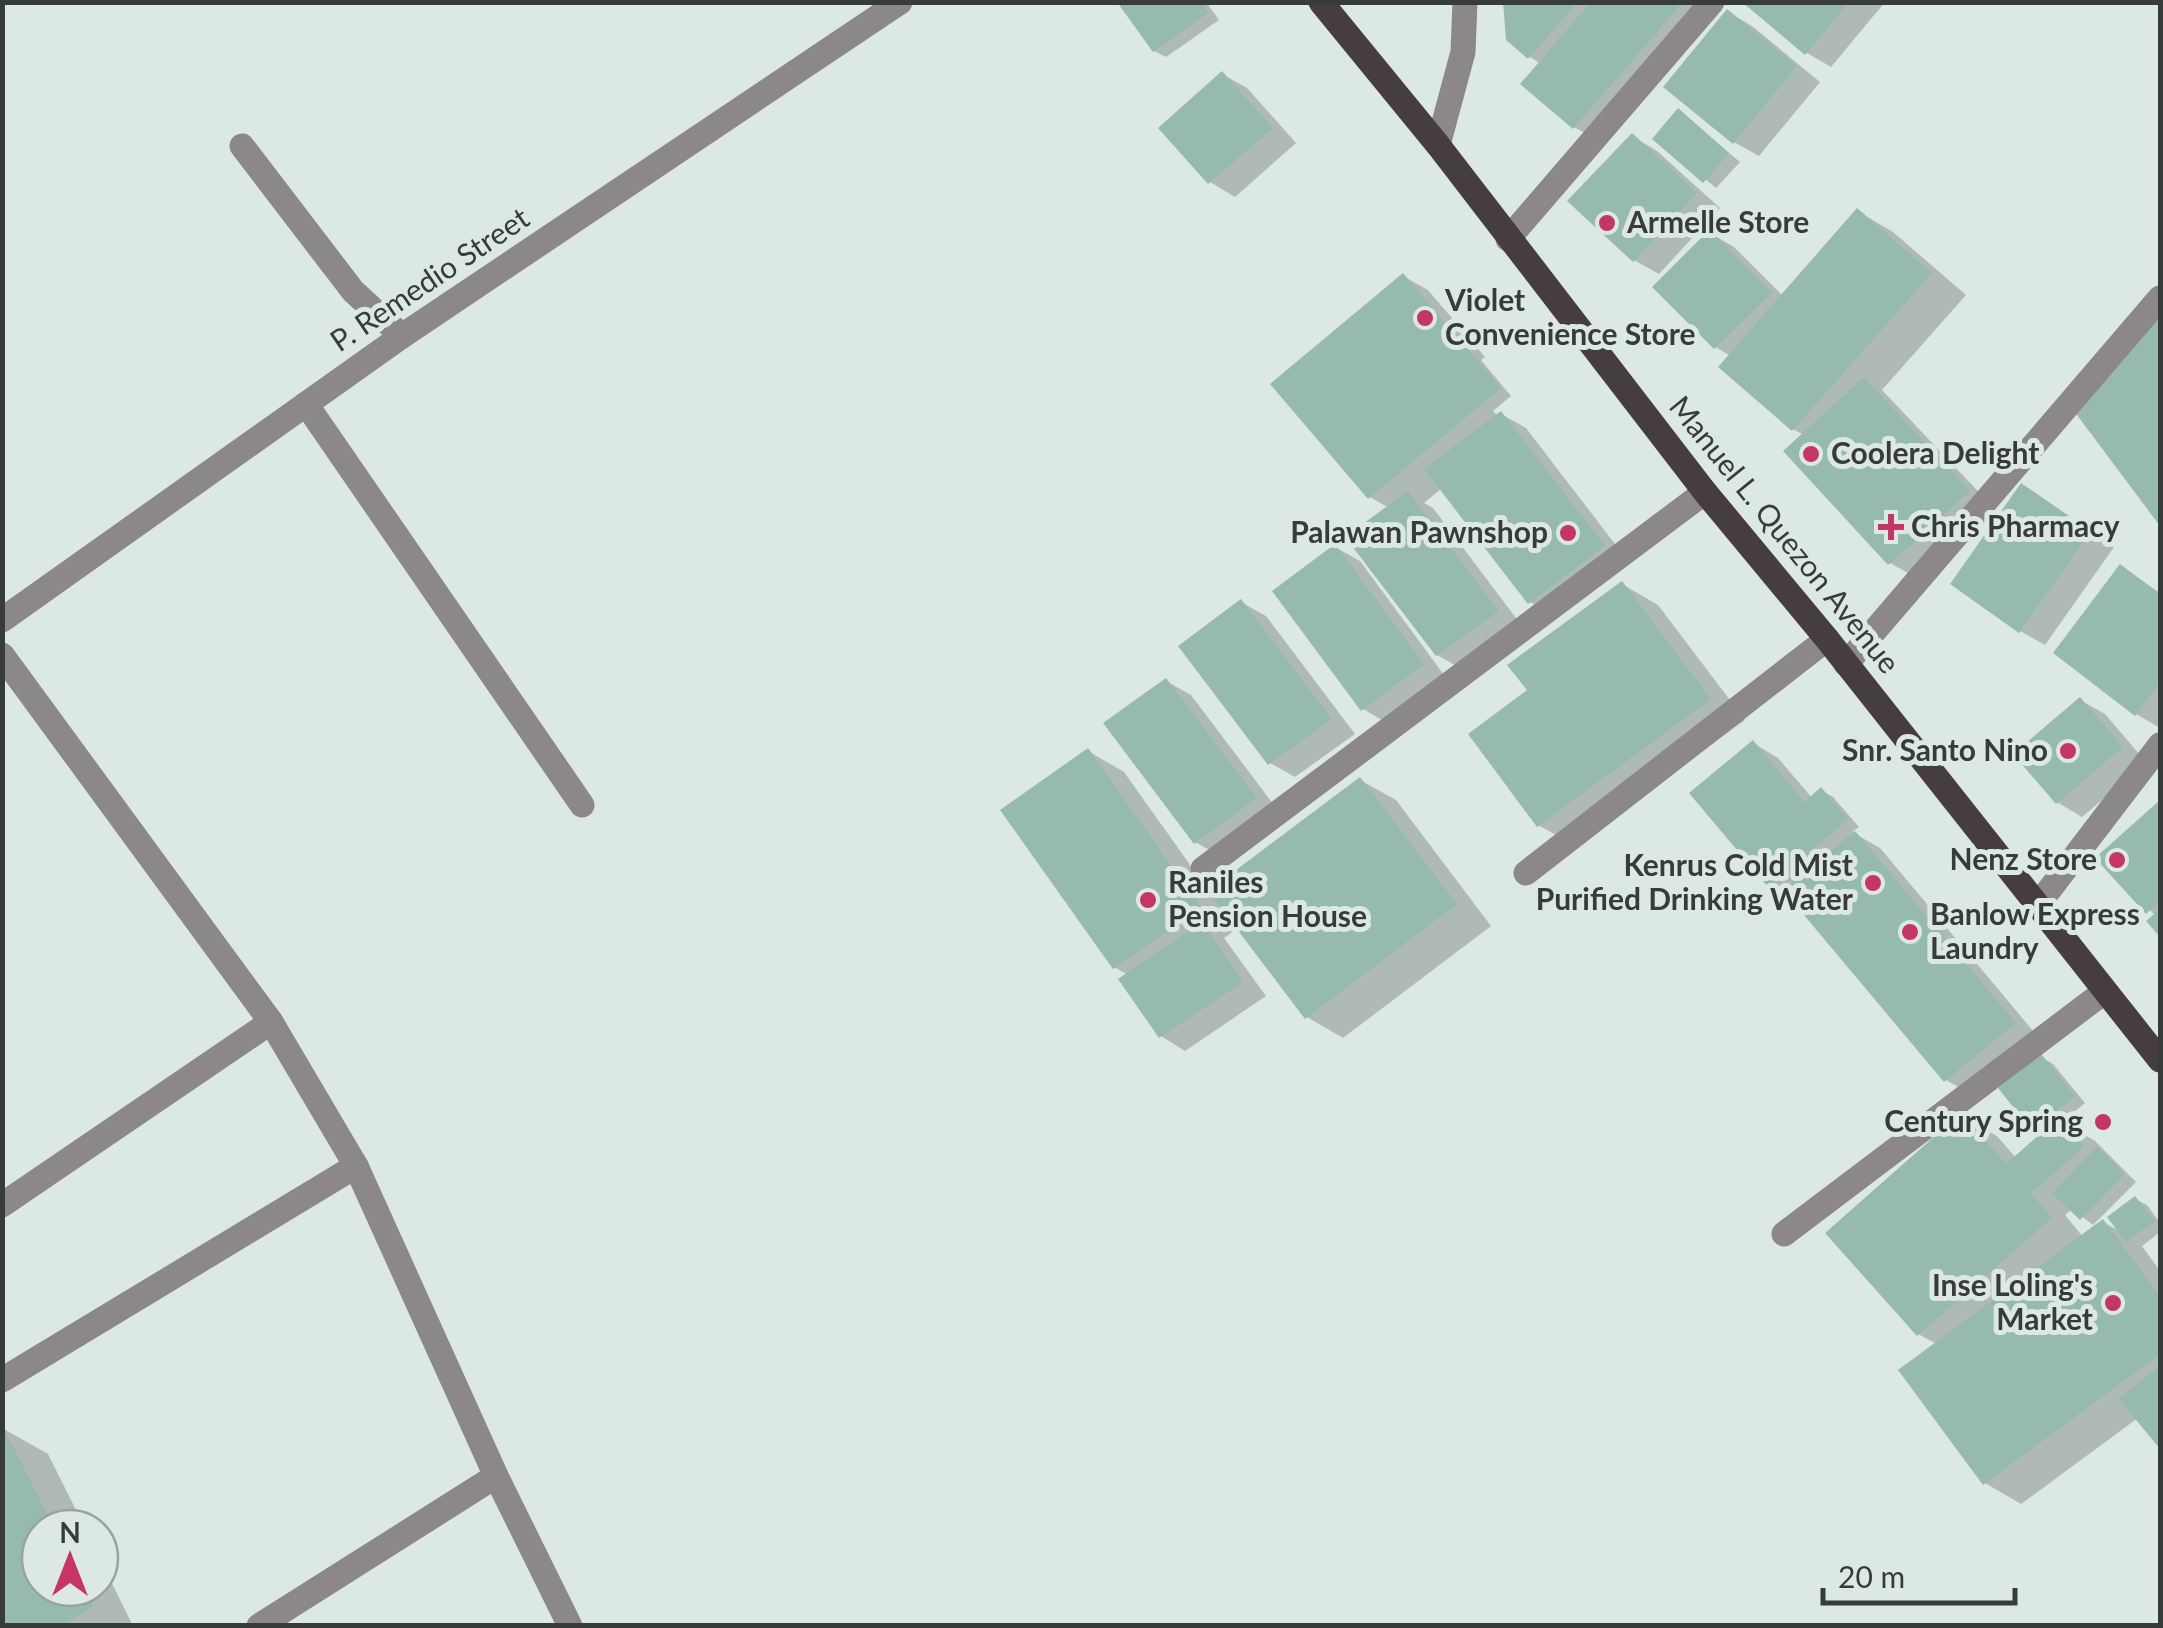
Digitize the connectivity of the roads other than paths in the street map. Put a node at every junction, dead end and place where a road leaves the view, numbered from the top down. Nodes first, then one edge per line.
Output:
1 (900, 2) edge
2 (1321, 2) edge
3 (1465, 2) edge
4 (1712, 2) edge
5 (1438, 145) junction
6 (242, 146) dead end
7 (1508, 238) junction
8 (2160, 298) edge
9 (402, 336) junction
10 (306, 404) junction
11 (1705, 492) junction
12 (2, 620) edge
13 (1828, 640) junction
14 (2, 654) edge
15 (1846, 664) junction
16 (2160, 745) edge
17 (582, 805) dead end
18 (1203, 869) dead end
19 (1526, 873) dead end
20 (2037, 906) junction
21 (2104, 992) junction
22 (271, 1022) junction
23 (2160, 1060) edge
24 (356, 1166) junction
25 (2, 1206) edge
26 (1784, 1234) dead end
27 (2, 1380) edge
28 (496, 1476) junction
29 (259, 1626) edge
30 (570, 1626) edge

1 - 9 street, P. Remedio Street
2 - 5 main road, Manuel L. Quezon Avenue
3 - 5 street
4 - 7 street
5 - 7 main road, Manuel L. Quezon Avenue
6 - 9 street
7 - 11 main road, Manuel L. Quezon Avenue
8 - 15 street
9 - 10 street, P. Remedio Street
10 - 12 street, P. Remedio Street
10 - 17 street
11 - 13 main road, Manuel L. Quezon Avenue
11 - 18 street
13 - 15 main road, Manuel L. Quezon Avenue
13 - 19 street
14 - 22 street
15 - 20 main road, Manuel L. Quezon Avenue
16 - 20 street
20 - 21 main road, Manuel L. Quezon Avenue
21 - 23 main road, Manuel L. Quezon Avenue
21 - 26 street
22 - 24 street
22 - 25 street
24 - 27 street
24 - 28 street
28 - 29 street
28 - 30 street

